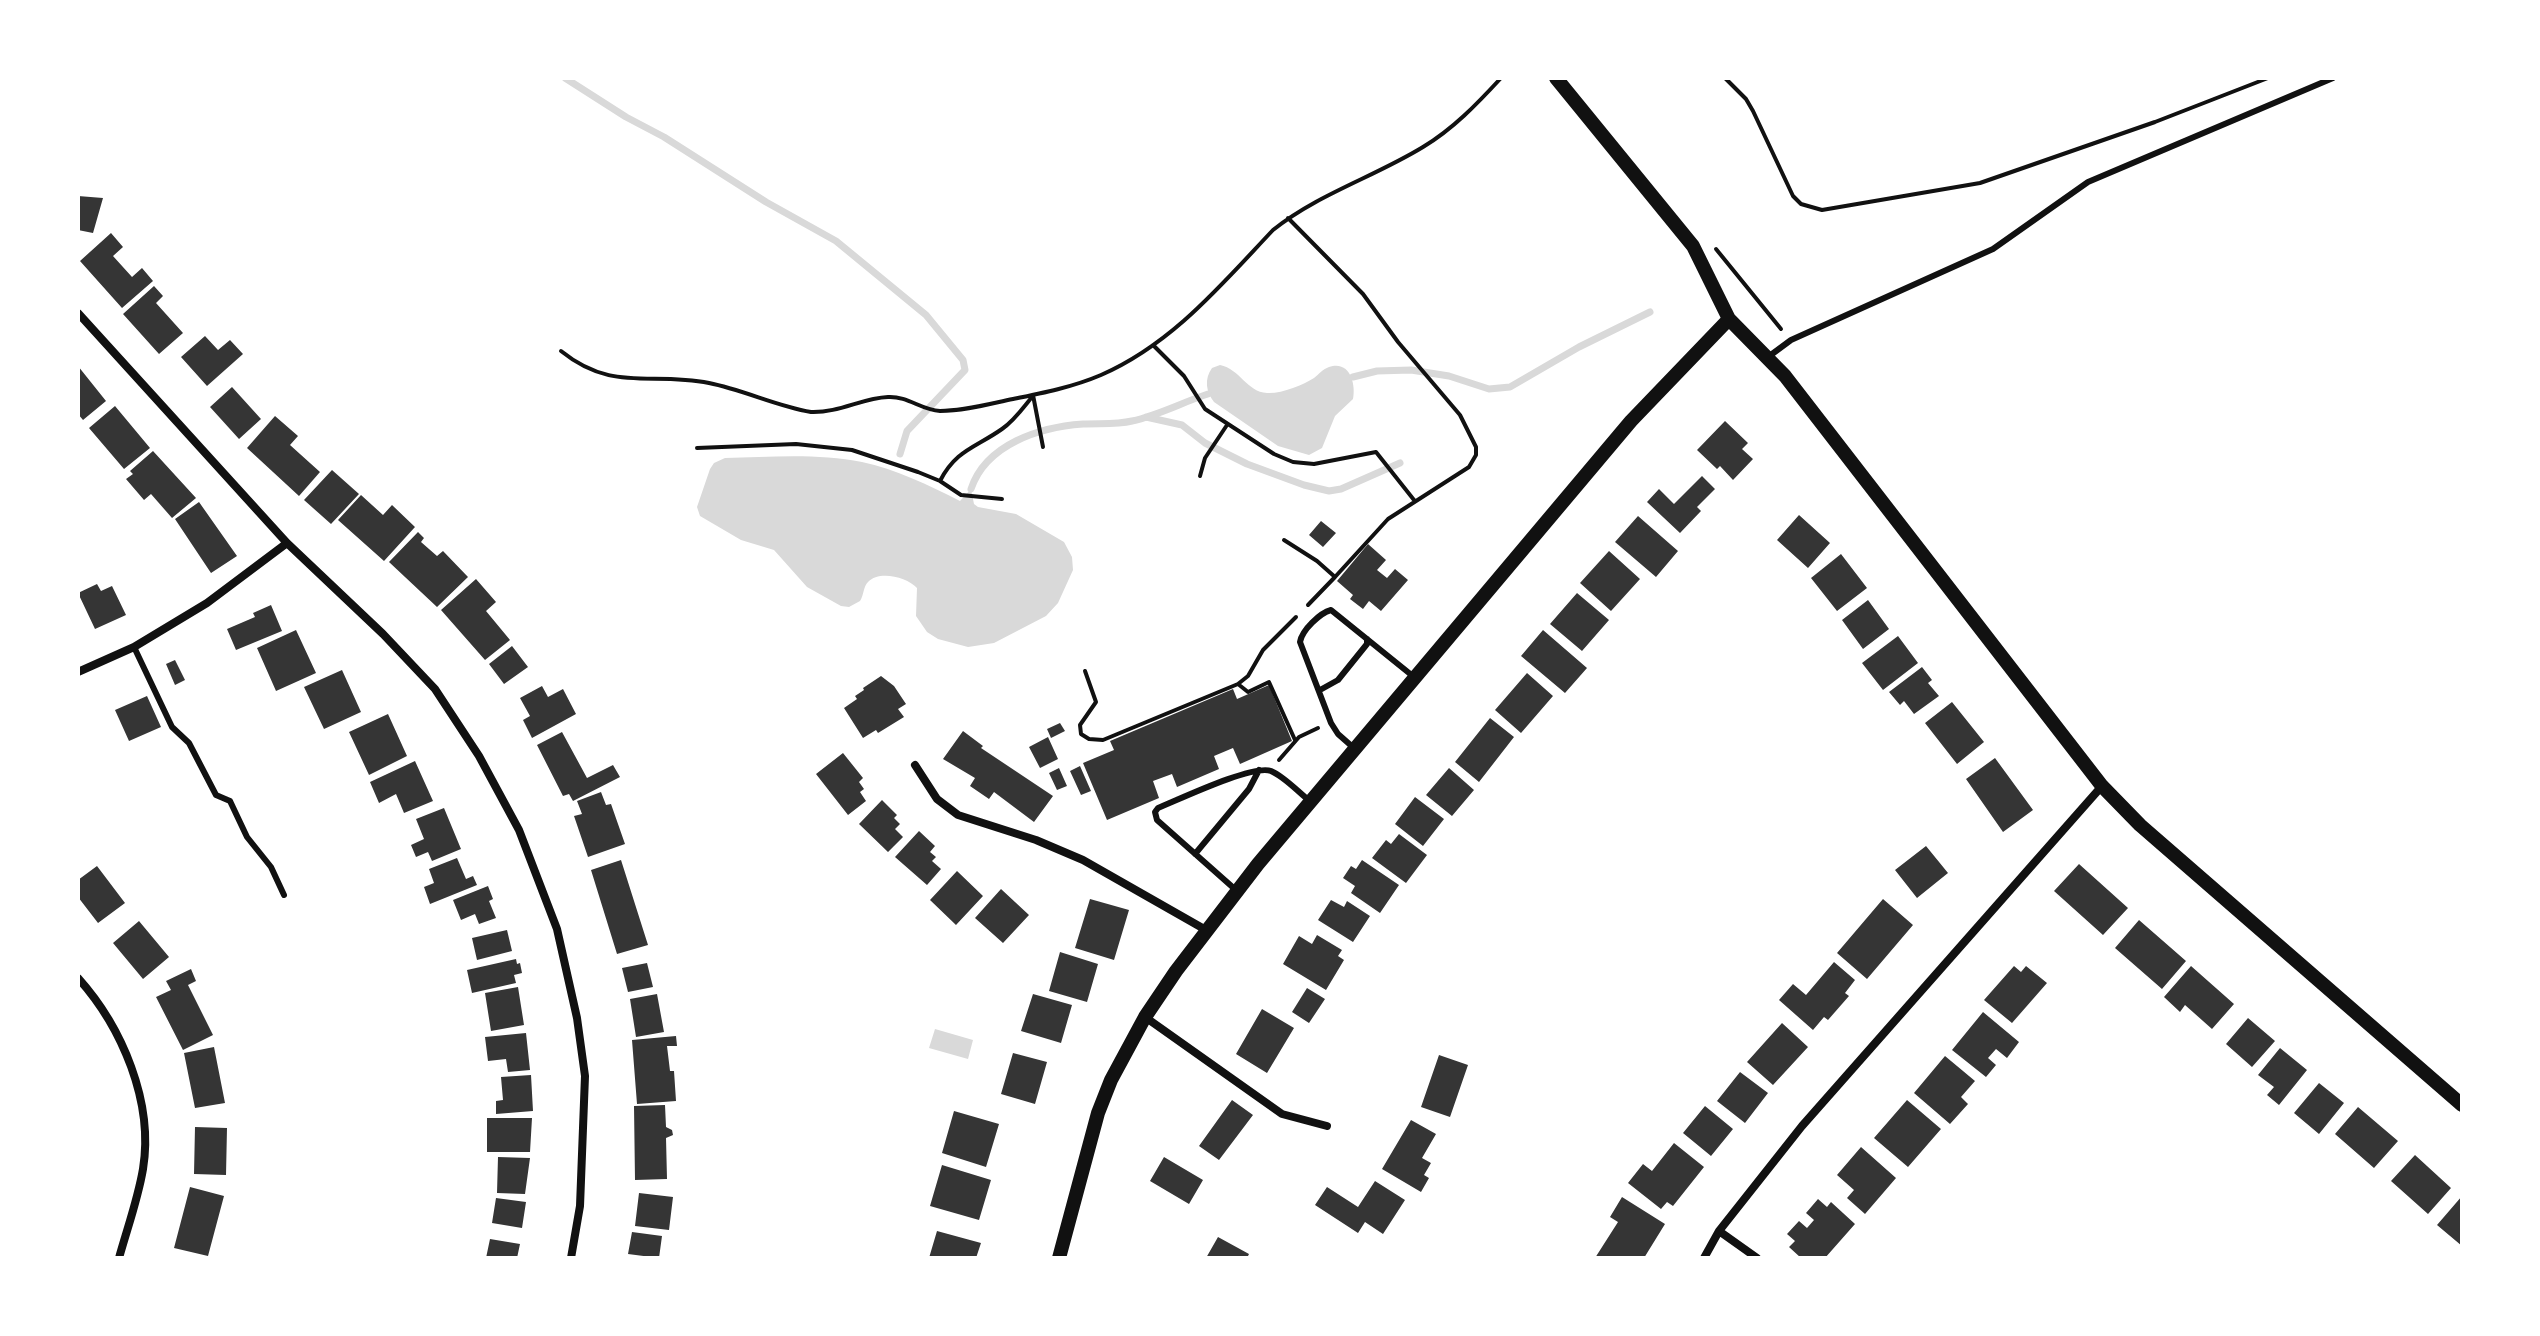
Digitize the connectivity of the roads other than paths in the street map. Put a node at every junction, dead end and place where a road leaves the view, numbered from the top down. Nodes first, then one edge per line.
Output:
1 (1556, 78) edge
2 (2333, 78) edge
3 (78, 313) edge
4 (1729, 319) junction
5 (1768, 357) junction
6 (287, 543) junction
7 (1367, 639) junction
8 (134, 647) junction
9 (78, 672) edge
10 (1415, 678) junction
11 (1320, 690) junction
12 (1355, 749) junction
13 (915, 765) dead end
14 (1259, 770) junction
15 (2102, 786) junction
16 (1311, 802) junction
17 (1195, 854) junction
18 (1237, 891) junction
19 (284, 895) dead end
20 (1206, 930) junction
21 (78, 978) edge
22 (1145, 1017) junction
23 (2462, 1105) edge
24 (1327, 1126) dead end
25 (1719, 1231) junction
26 (119, 1258) edge
27 (571, 1258) edge
28 (1059, 1258) edge
29 (1704, 1258) edge
30 (1757, 1258) edge

1 - 4 street
2 - 5 lane
3 - 6 street
4 - 5 street
4 - 10 street
5 - 15 street
6 - 8 street
6 - 27 street
7 - 10 lane
7 - 11 lane
7 - 11 lane
8 - 9 street
8 - 19 lane
10 - 12 street
11 - 12 lane
12 - 16 street
13 - 20 street
14 - 16 lane
14 - 17 lane
14 - 17 lane
15 - 23 street
15 - 25 street
16 - 18 street
17 - 18 lane
18 - 20 street
20 - 22 street
21 - 26 street
22 - 24 street
22 - 28 street
25 - 29 street
25 - 30 street

